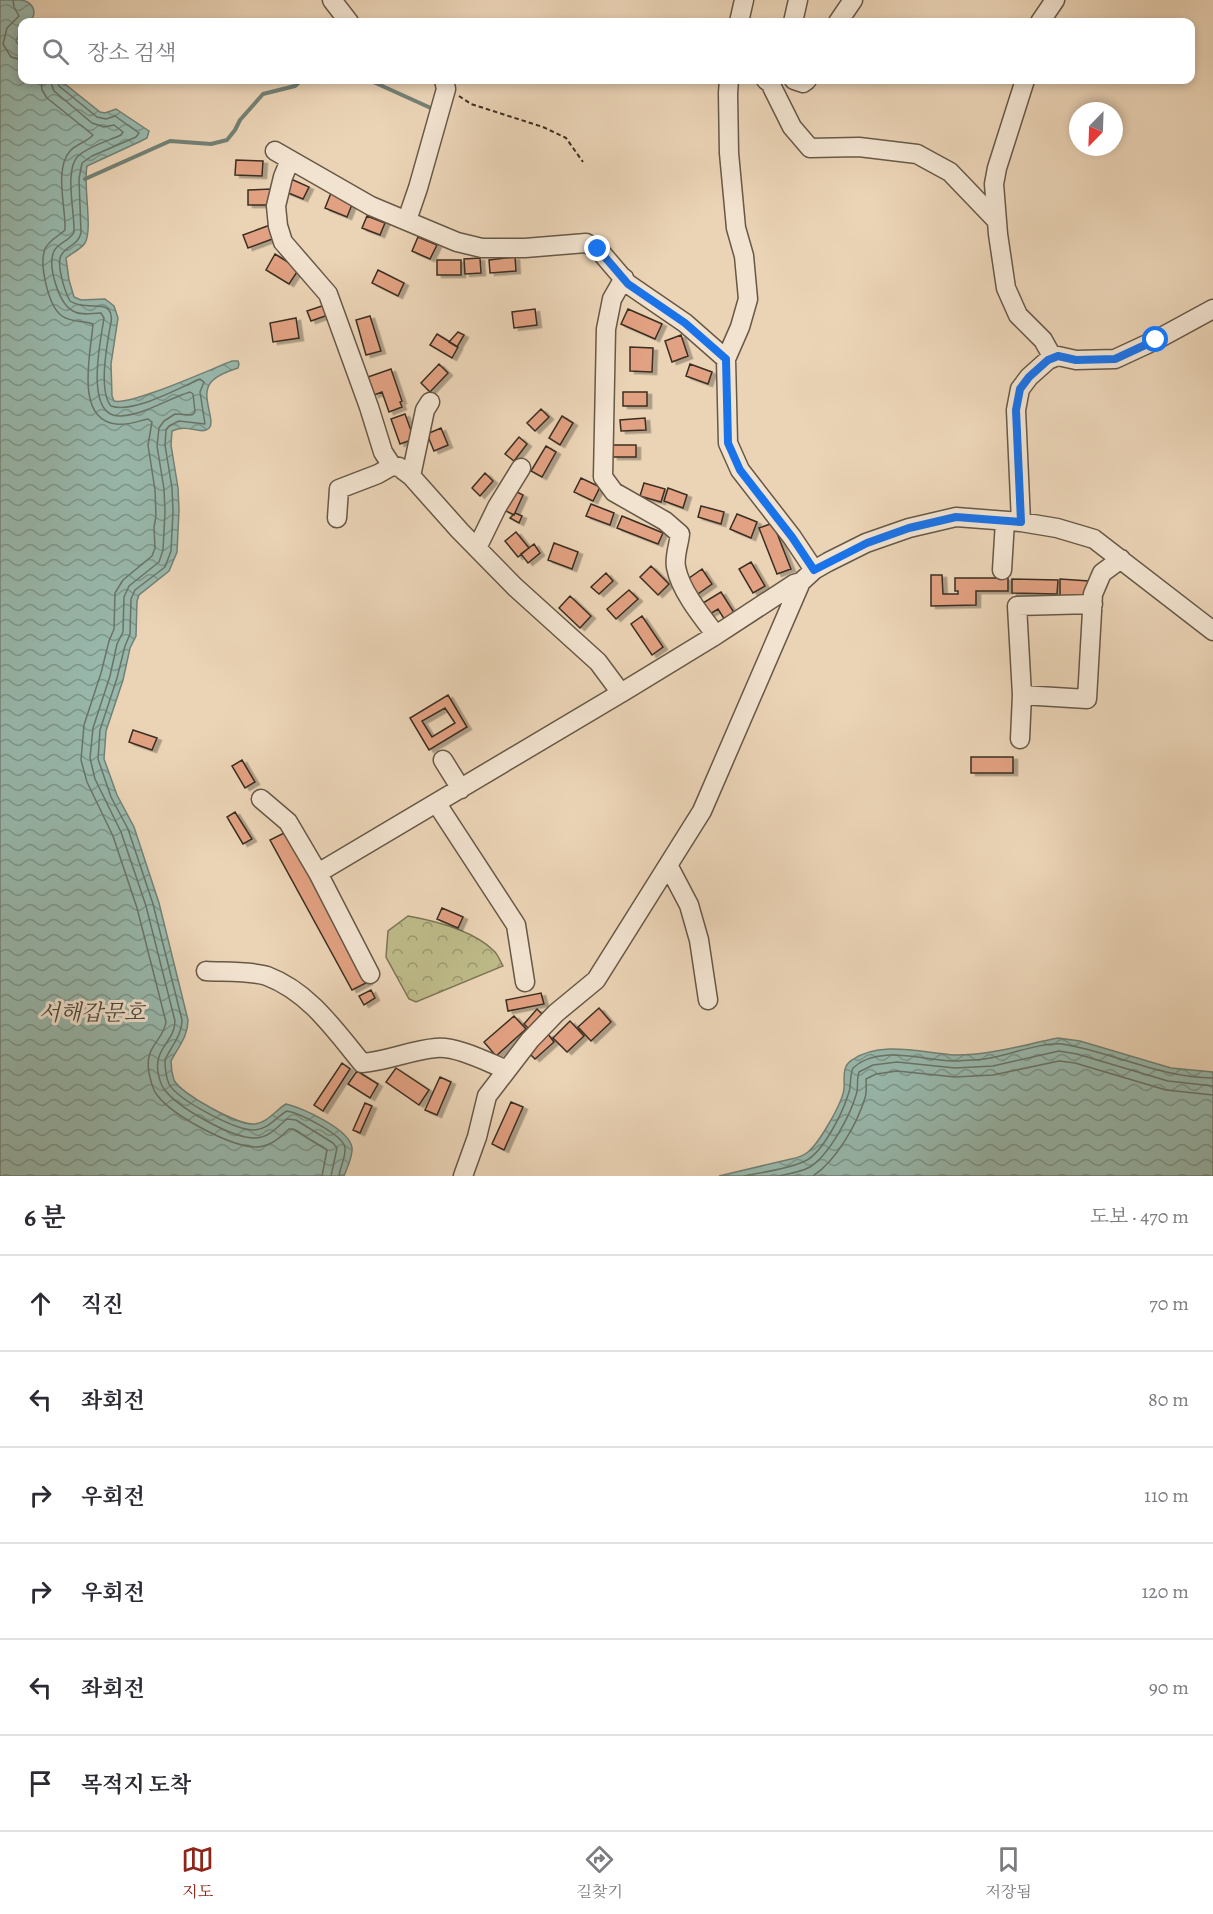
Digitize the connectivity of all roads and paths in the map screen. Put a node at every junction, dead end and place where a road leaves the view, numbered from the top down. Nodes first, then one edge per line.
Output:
1 (332, 0) edge
2 (744, 0) edge
3 (798, 0) edge
4 (853, 0) edge
5 (1055, 0) edge
6 (346, 18) edge
7 (740, 18) edge
8 (794, 18) edge
9 (841, 18) edge
10 (1043, 18) edge
11 (445, 84) edge
12 (730, 84) edge
13 (770, 84) edge
14 (1023, 84) edge
15 (583, 162) dead end
16 (407, 220) junction
17 (998, 221) junction
18 (624, 278) junction
19 (1213, 309) edge
20 (1053, 358) junction
21 (726, 359) junction
22 (430, 402) dead end
23 (392, 466) junction
24 (521, 468) dead end
25 (411, 476) junction
26 (336, 518) dead end
27 (1013, 522) junction
28 (477, 548) junction
29 (1120, 559) junction
30 (1002, 570) dead end
31 (807, 576) junction
32 (1093, 604) junction
33 (1213, 631) edge
34 (716, 635) junction
35 (621, 693) junction
36 (1022, 695) junction
37 (1020, 739) dead end
38 (443, 760) dead end
39 (461, 789) junction
40 (261, 799) dead end
41 (437, 804) junction
42 (668, 865) junction
43 (318, 873) junction
44 (206, 971) dead end
45 (370, 974) dead end
46 (525, 982) dead end
47 (708, 1000) dead end
48 (507, 1070) junction
49 (463, 1176) edge

1 - 6 street
2 - 7 street
3 - 8 street
4 - 9 street
5 - 10 street
11 - 15 path
11 - 16 street
12 - 21 street
13 - 17 street
14 - 17 street
16 - 18 street
16 - 23 street
17 - 20 street
18 - 21 street
18 - 34 street
19 - 20 street
20 - 27 street
21 - 31 street
22 - 25 street
23 - 25 street
23 - 26 street
24 - 28 street
25 - 28 street
27 - 29 street
27 - 30 street
27 - 31 street
28 - 35 street
29 - 32 street
29 - 33 street
31 - 34 street
31 - 42 street
32 - 36 street
32 - 36 street
34 - 35 street
35 - 39 street
36 - 37 street
38 - 39 street
39 - 41 street
40 - 43 street
41 - 43 street
41 - 46 street
42 - 47 street
42 - 48 street
43 - 45 street
44 - 48 street
48 - 49 street

